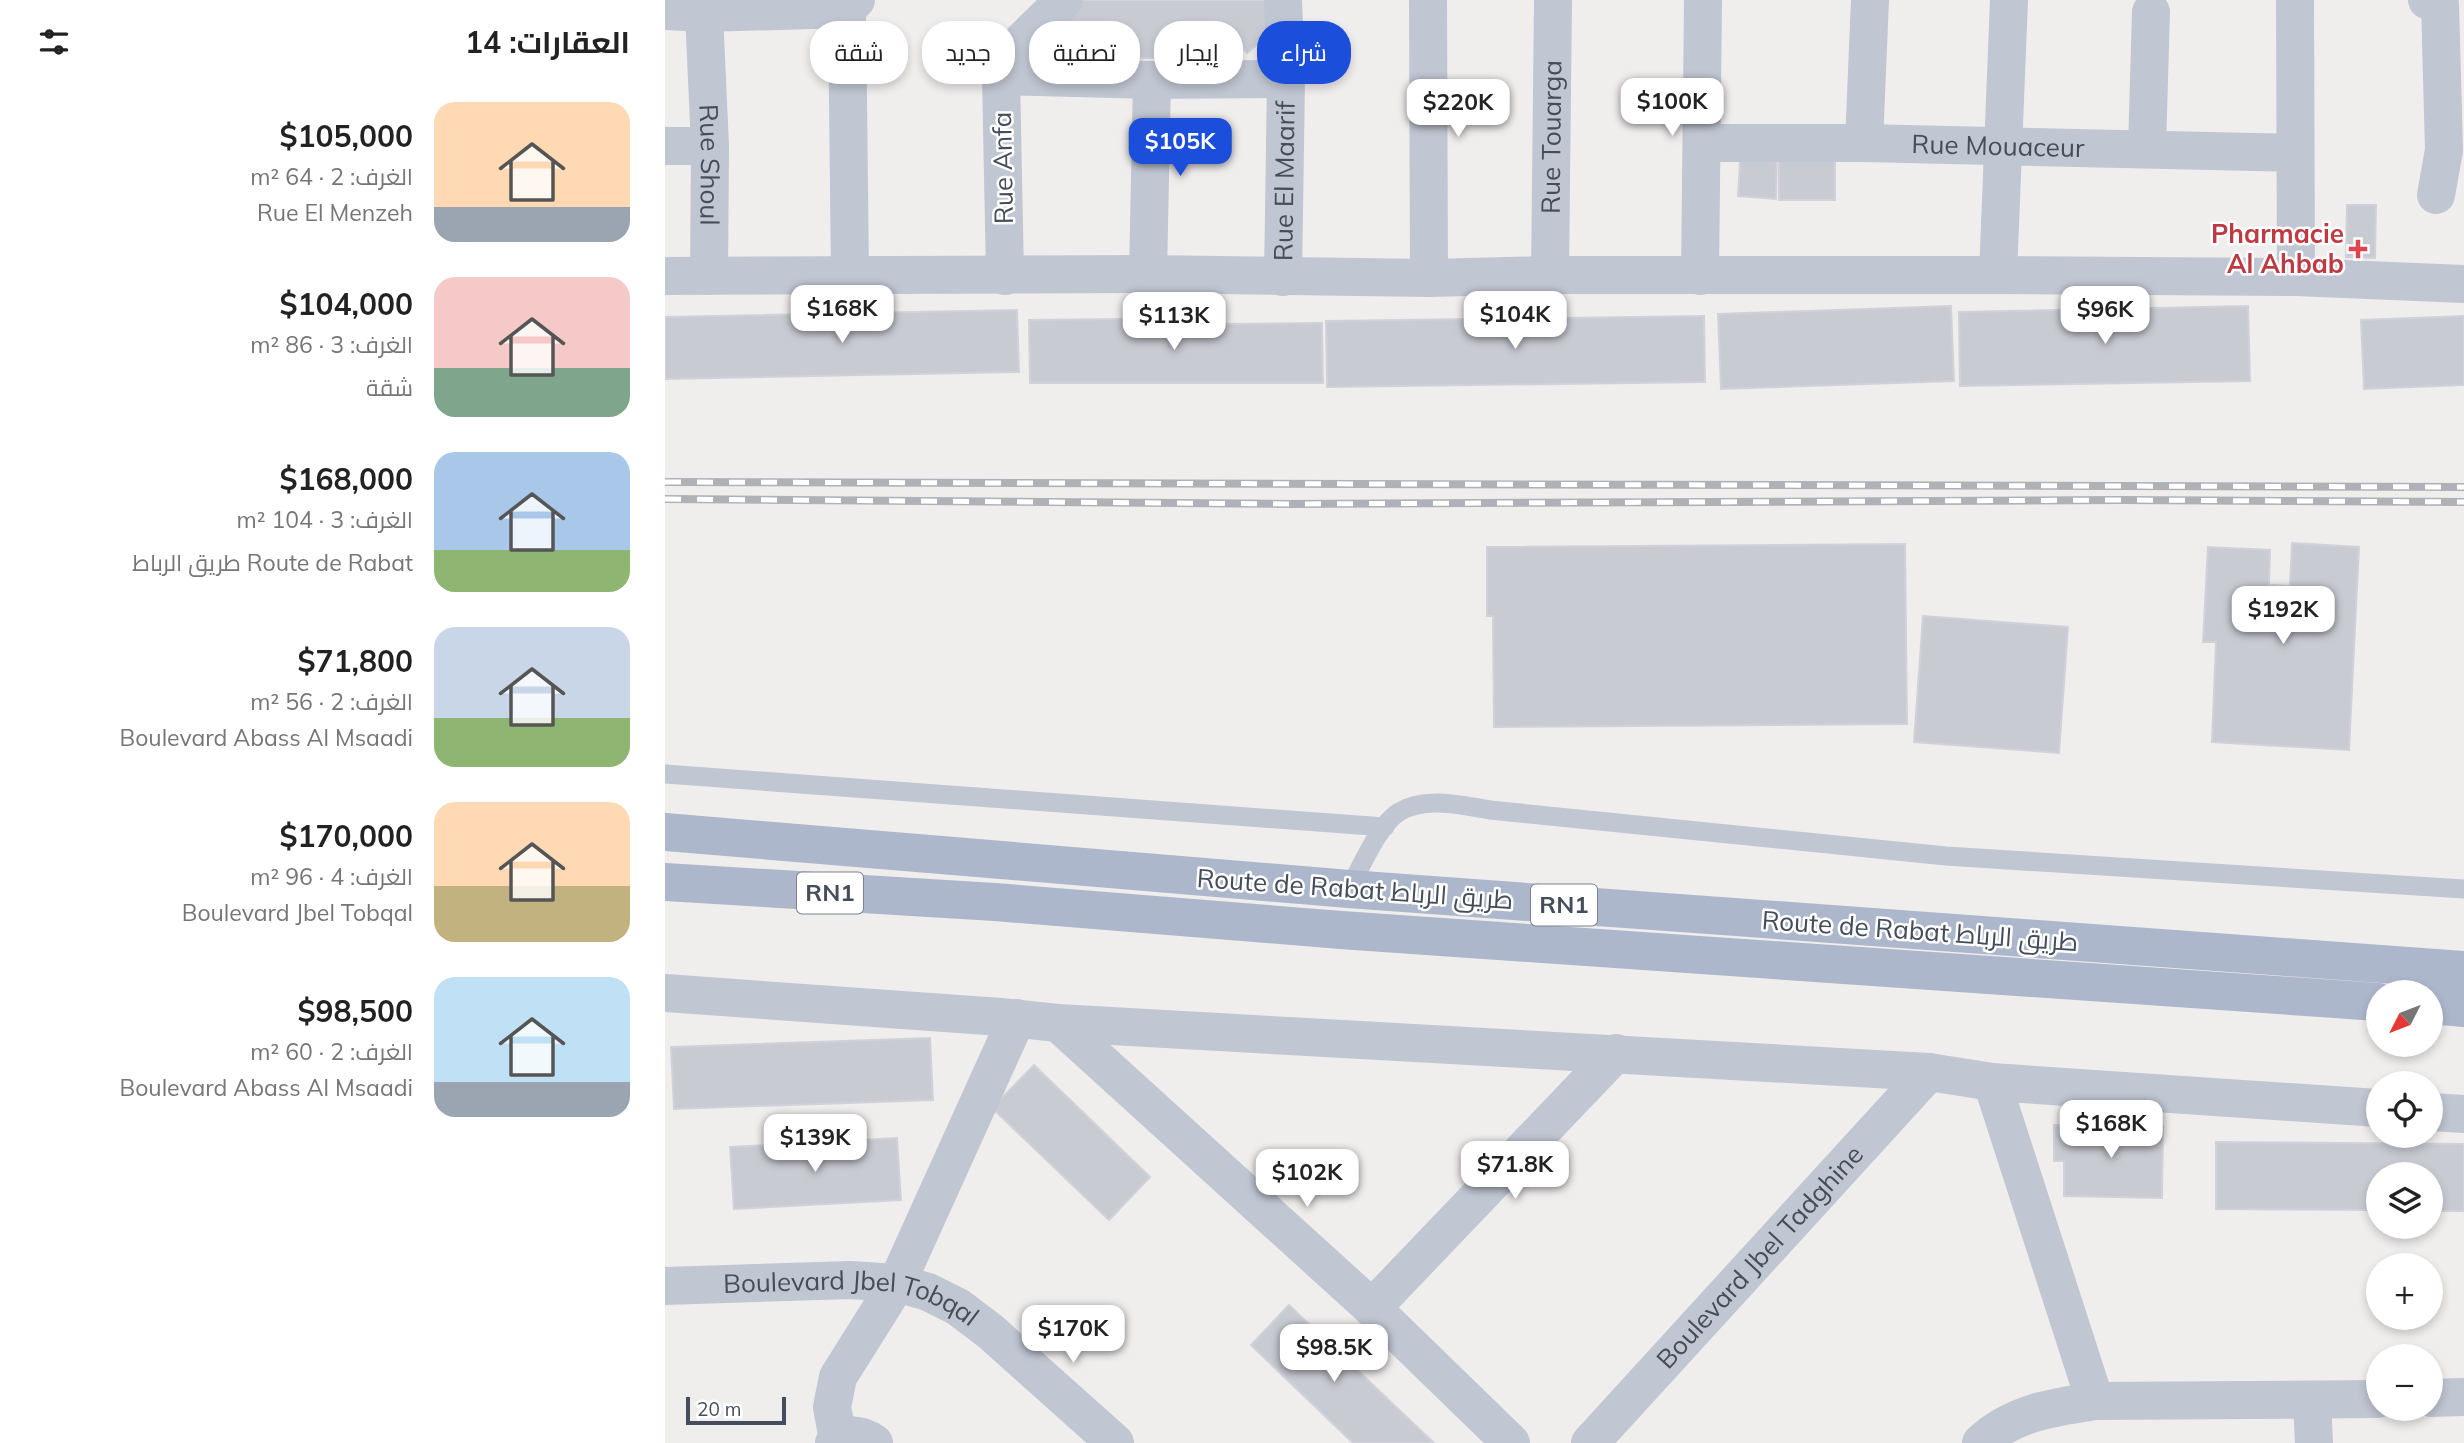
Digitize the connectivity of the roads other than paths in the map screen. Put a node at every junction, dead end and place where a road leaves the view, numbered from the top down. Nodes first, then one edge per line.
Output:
1 (1064, 0) edge
2 (1283, 0) edge
3 (1428, 0) edge
4 (1553, 0) edge
5 (1703, 0) edge
6 (1870, 0) edge
7 (2009, 0) edge
8 (2295, 0) edge
9 (2427, 0) edge
10 (852, 4) edge
11 (665, 11) edge
12 (2151, 12) dead end
13 (704, 13) junction
14 (1284, 21) edge
15 (1015, 52) edge
16 (1015, 76) edge
17 (1257, 79) edge
18 (1152, 80) junction
19 (1001, 84) edge
20 (1286, 84) edge
21 (1702, 143) junction
22 (1864, 143) junction
23 (665, 146) edge
24 (710, 146) junction
25 (2005, 147) junction
26 (2147, 148) junction
27 (2454, 150) edge
28 (2294, 153) junction
29 (2436, 195) dead end
30 (1148, 274) junction
31 (1550, 275) junction
32 (1998, 275) junction
33 (665, 276) edge
34 (709, 276) junction
35 (1005, 276) junction
36 (1700, 276) junction
37 (850, 277) junction
38 (1283, 277) junction
39 (2296, 277) junction
40 (1429, 278) junction
41 (2464, 284) edge
42 (665, 774) edge
43 (1385, 827) junction
44 (665, 832) edge
45 (665, 882) edge
46 (1349, 889) junction
47 (2464, 889) edge
48 (2464, 970) edge
49 (665, 993) edge
50 (2366, 1001) edge
51 (2443, 1006) edge
52 (2464, 1008) edge
53 (1017, 1018) junction
54 (1058, 1023) junction
55 (1616, 1053) junction
56 (1929, 1072) junction
57 (1992, 1082) junction
58 (2366, 1107) edge
59 (2443, 1113) edge
60 (2464, 1114) edge
61 (897, 1283) junction
62 (665, 1286) edge
63 (1372, 1308) junction
64 (2464, 1397) edge
65 (2443, 1398) edge
66 (2366, 1399) edge
67 (2095, 1401) junction
68 (2312, 1401) junction
69 (849, 1442) edge
70 (1115, 1443) edge
71 (1511, 1443) edge
72 (1590, 1443) edge
73 (1981, 1443) edge
74 (2314, 1443) edge

1 - 15 street, Rue Anfa
2 - 14 street, Rue El Maarif
3 - 40 street
4 - 31 street, Rue Touarga
5 - 21 street
6 - 22 street
7 - 25 street
8 - 28 street
9 - 27 street
10 - 13 street
10 - 37 street
11 - 13 street
12 - 26 street
13 - 24 street, Rue Shoul
16 - 18 street
17 - 18 street
18 - 30 street
19 - 35 street, Rue Anfa
20 - 38 street, Rue El Maarif
21 - 22 street, Rue Mouaceur
21 - 36 street
22 - 25 street, Rue Mouaceur
23 - 24 street
24 - 34 street, Rue Shoul
25 - 26 street, Rue Mouaceur
25 - 32 street
26 - 28 street, Rue Mouaceur
27 - 29 street
28 - 39 street
30 - 35 street
30 - 38 street
31 - 36 street
31 - 40 street
32 - 36 street
32 - 39 street
33 - 34 street
34 - 37 street
35 - 37 street
38 - 40 street
39 - 41 street
42 - 43 lane
43 - 46 lane
43 - 47 lane
44 - 46 main road, Route de Rabat طريق الرباط / RN1
45 - 50 main road, Route de Rabat طريق الرباط / RN1
46 - 48 main road, Route de Rabat طريق الرباط / RN1
49 - 53 street
51 - 52 main road
53 - 54 street
53 - 61 street
54 - 55 street
54 - 63 street
55 - 56 street
55 - 63 street
56 - 57 street
56 - 72 street, Boulevard Jbel Tadghine
57 - 58 street
57 - 67 street
59 - 60 street
61 - 62 street, Boulevard Jbel Tobqal
61 - 69 street
61 - 70 street, Boulevard Jbel Tobqal
63 - 71 street
64 - 65 street
66 - 68 street
67 - 68 street
67 - 73 street
68 - 74 street

